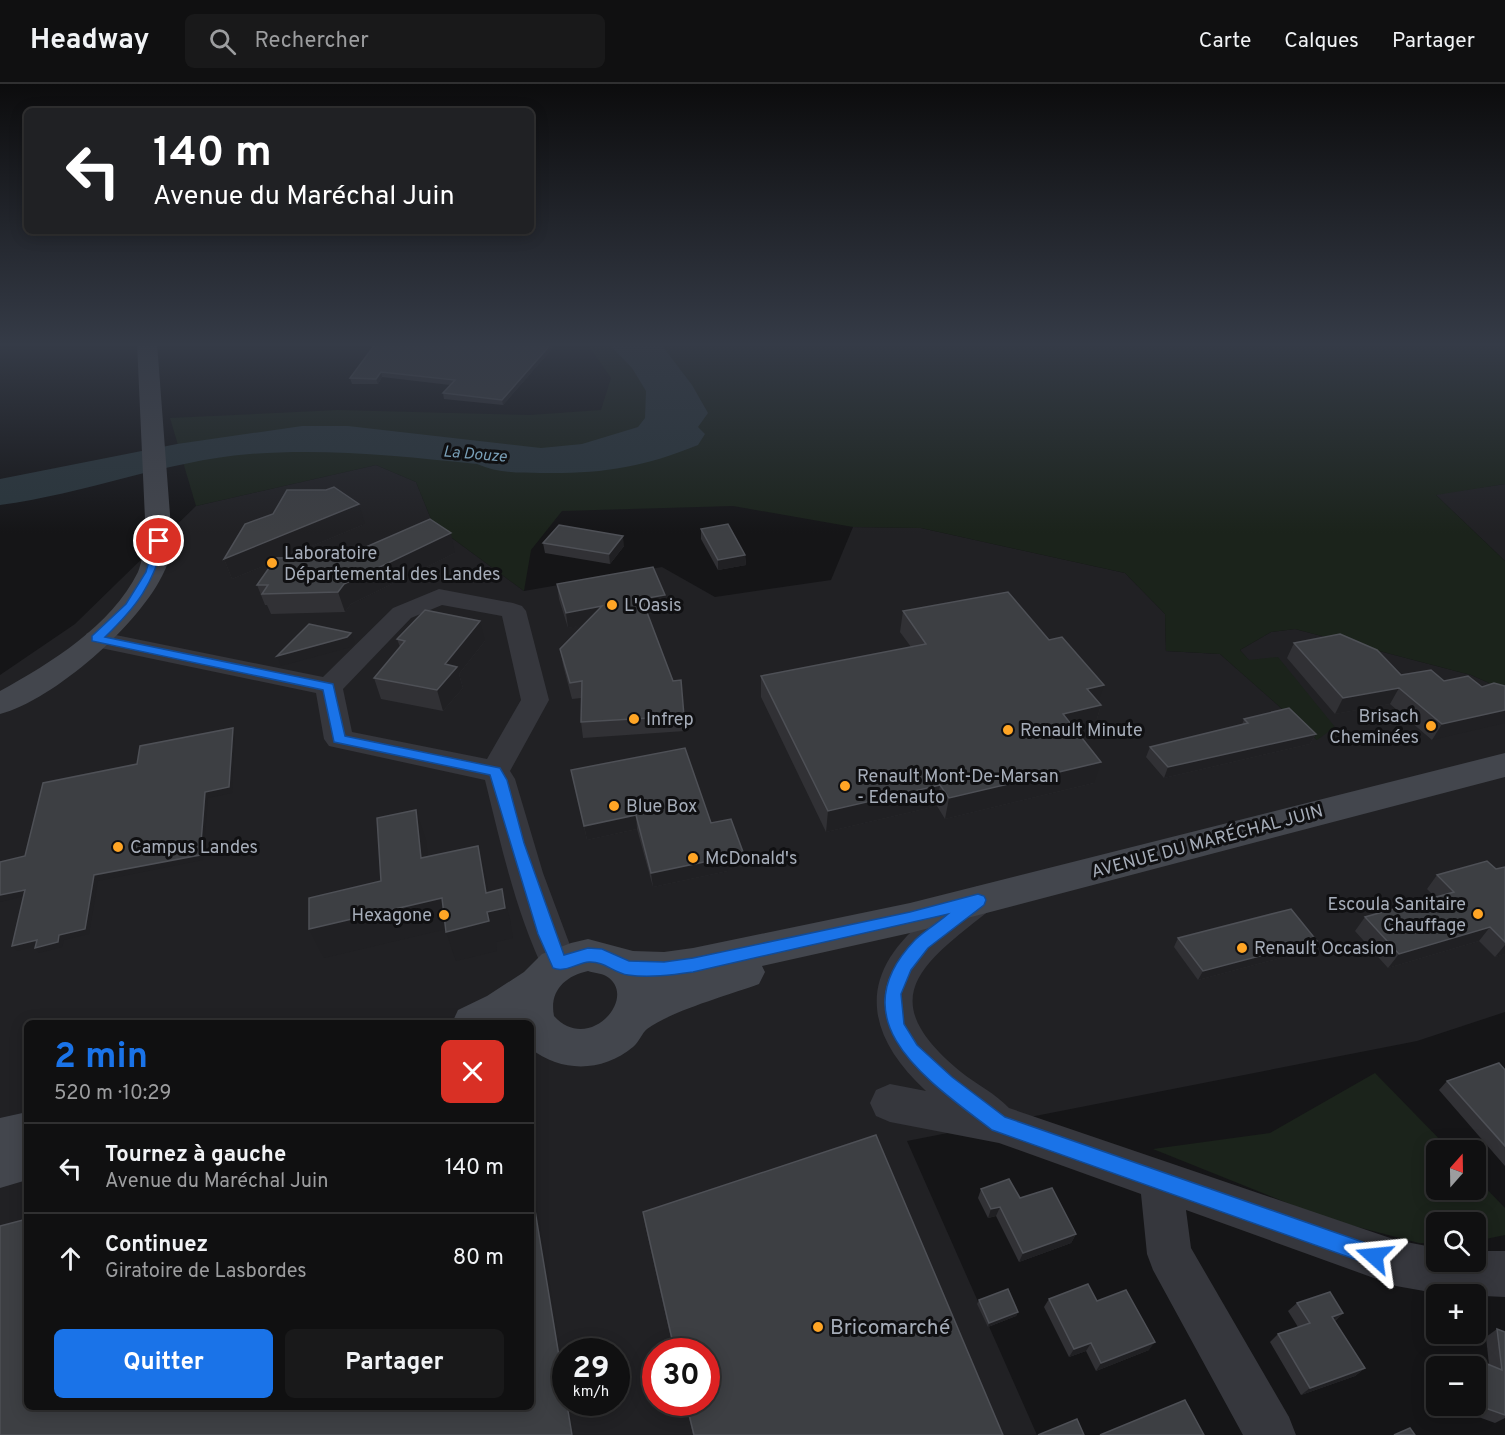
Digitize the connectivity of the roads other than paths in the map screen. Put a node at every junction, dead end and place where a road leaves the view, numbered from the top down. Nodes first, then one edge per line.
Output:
1 (151, 406) edge
2 (96, 639) junction
3 (329, 687) junction
4 (0, 704) edge
5 (1505, 765) edge
6 (495, 771) junction
7 (978, 900) junction
8 (910, 918) junction
9 (627, 968) junction
10 (548, 974) junction
11 (635, 1014) junction
12 (479, 1020) edge
13 (533, 1020) edge
14 (537, 1035) edge
15 (890, 1103) dead end
16 (999, 1124) junction
17 (24, 1135) edge
18 (0, 1140) edge
19 (24, 1159) edge
20 (0, 1165) edge
21 (1161, 1180) junction
22 (1505, 1274) edge
23 (1271, 1435) edge

1 - 2 main road
2 - 3 street
2 - 4 main road
3 - 6 street
3 - 6 street
5 - 7 main road, AVENUE DU MARÉCHAL JUIN
6 - 10 street
7 - 8 main road, AVENUE DU MARÉCHAL JUIN
7 - 16 street
8 - 9 main road, AVENUE DU MARÉCHAL JUIN
8 - 11 main road, AVENUE DU MARÉCHAL JUIN
9 - 10 main road
9 - 11 main road
10 - 12 main road
10 - 13 main road
11 - 14 main road
15 - 16 street
16 - 21 street
17 - 18 main road
19 - 20 main road
21 - 22 street
21 - 23 street

